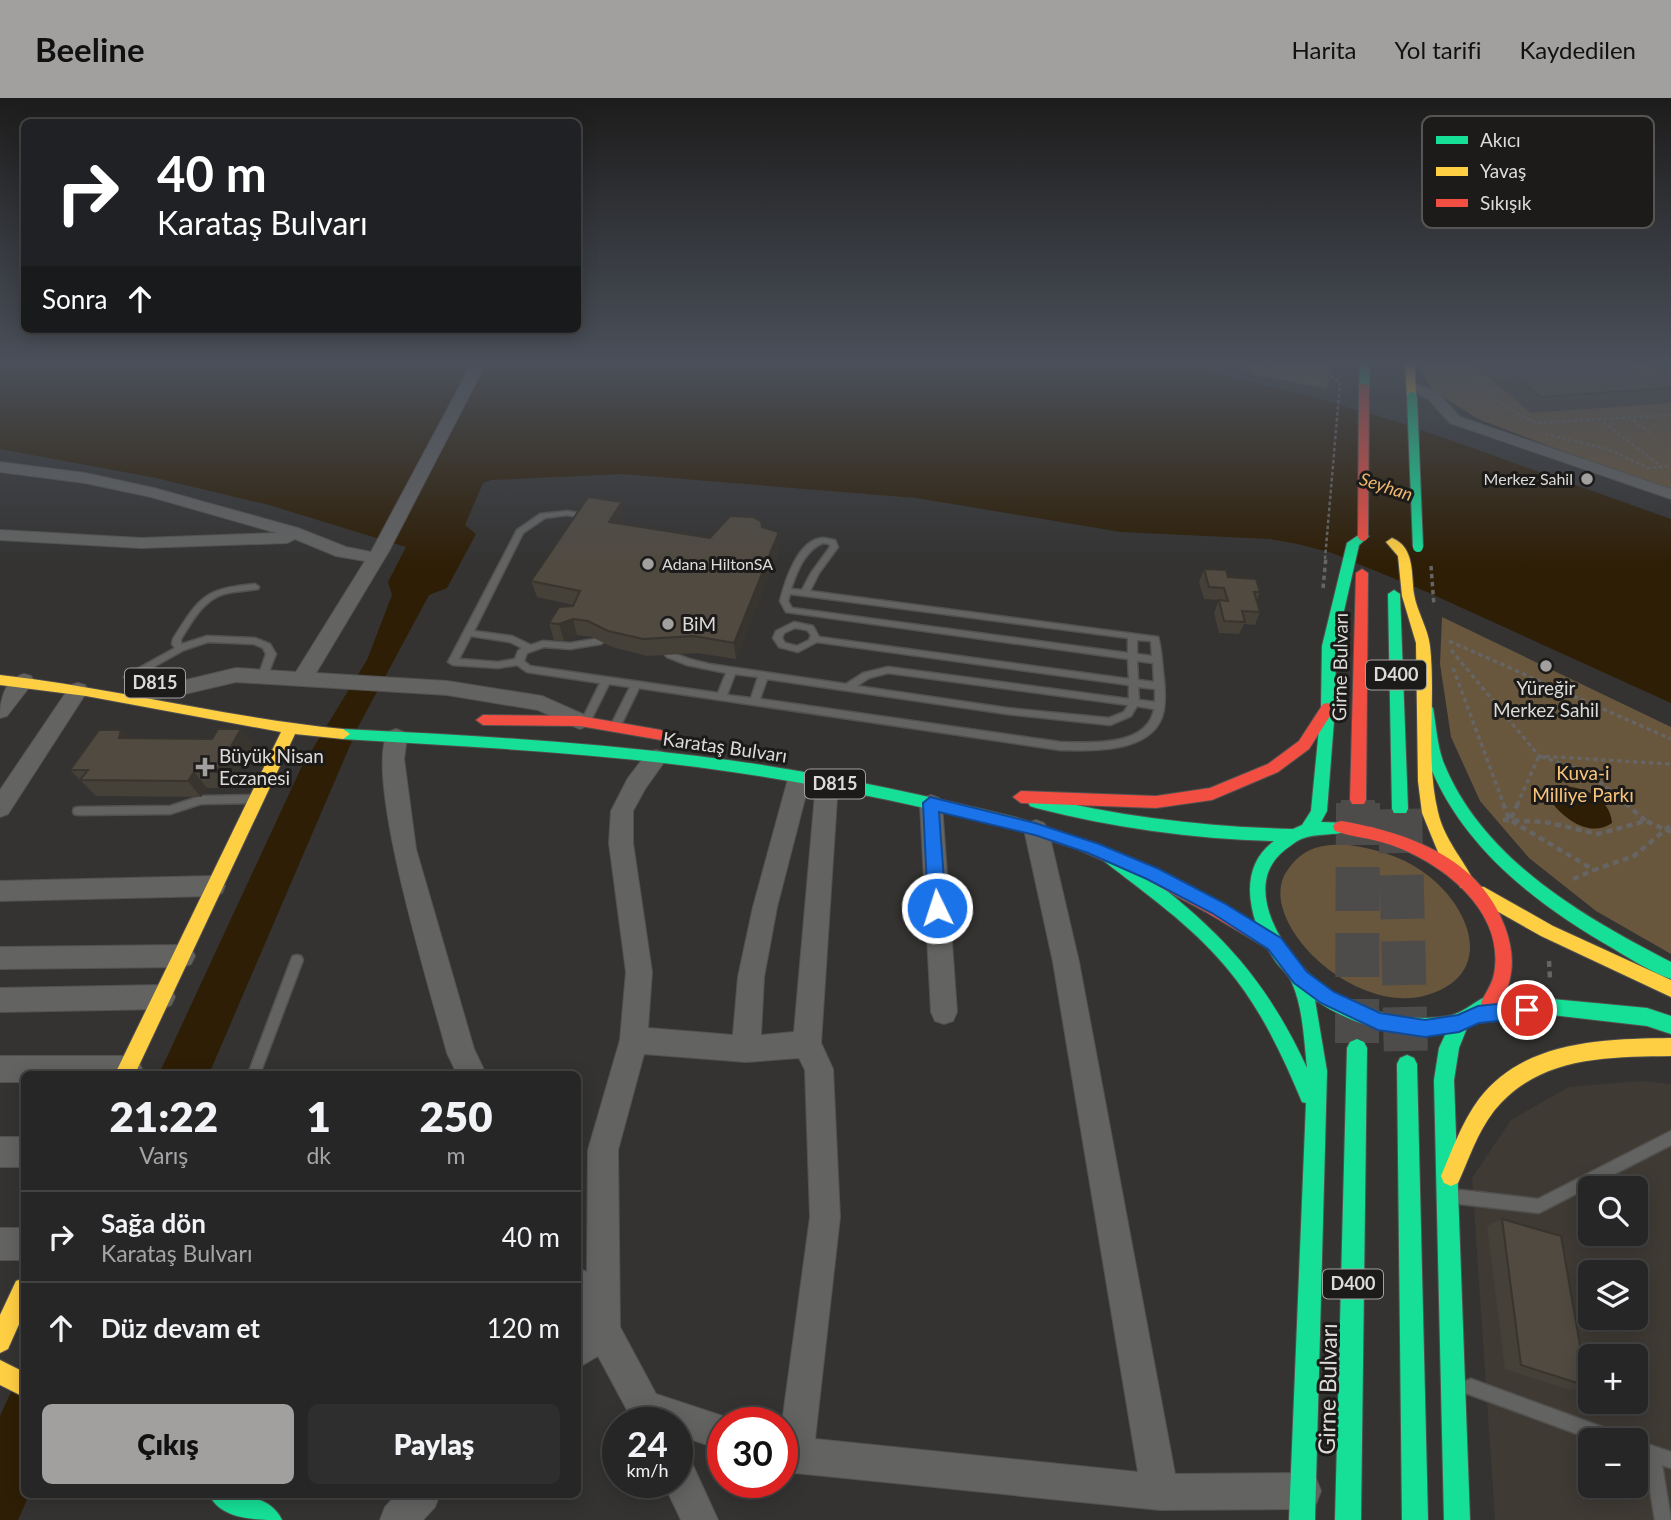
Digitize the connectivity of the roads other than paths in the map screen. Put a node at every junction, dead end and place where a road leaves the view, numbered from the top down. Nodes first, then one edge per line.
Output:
1 (443, 431) edge
2 (1364, 431) edge
3 (1413, 431) edge
4 (1488, 431) edge
5 (0, 467) edge
6 (1671, 494) edge
7 (590, 517) edge
8 (1338, 531) dead end
9 (0, 535) edge
10 (1363, 536) junction
11 (307, 537) junction
12 (378, 554) junction
13 (255, 587) dead end
14 (786, 591) junction
15 (805, 593) junction
16 (469, 633) junction
17 (1132, 636) junction
18 (815, 639) dead end
19 (601, 641) edge
20 (1423, 643) junction
21 (1329, 646) junction
22 (181, 648) junction
23 (530, 648) junction
24 (670, 654) edge
25 (1133, 657) junction
26 (1156, 660) junction
27 (519, 662) junction
28 (732, 670) junction
29 (764, 675) junction
30 (122, 676) joint
31 (263, 677) junction
32 (302, 679) junction
33 (0, 680) edge
34 (24, 681) junction
35 (606, 681) junction
36 (1133, 683) junction
37 (636, 685) junction
38 (164, 686) junction
39 (1158, 686) junction
40 (847, 688) junction
41 (78, 690) junction
42 (219, 695) dead end
43 (721, 697) junction
44 (754, 702) junction
45 (1134, 703) junction
46 (1159, 706) junction
47 (1328, 708) junction
48 (1426, 708) junction
49 (0, 711) edge
50 (469, 719) dead end
51 (583, 722) junction
52 (615, 727) junction
53 (298, 730) junction
54 (396, 737) junction
55 (683, 739) dead end
56 (656, 758) junction
57 (799, 779) junction
58 (827, 783) junction
59 (258, 799) junction
60 (1358, 800) tunnel mouth
61 (930, 803) junction
62 (1, 807) edge
63 (1400, 809) tunnel mouth
64 (79, 811) dead end
65 (1035, 829) junction
66 (1301, 833) junction
67 (1110, 856) junction
68 (213, 886) junction
69 (1471, 886) junction
70 (0, 891) edge
71 (1274, 944) junction
72 (182, 956) junction
73 (0, 958) edge
74 (297, 960) dead end
75 (1671, 971) edge
76 (1300, 977) junction
77 (1671, 989) edge
78 (162, 997) junction
79 (0, 1000) edge
80 (944, 1012) dead end
81 (1478, 1015) junction
82 (1459, 1024) junction
83 (1671, 1025) edge
84 (634, 1040) junction
85 (807, 1044) junction
86 (1671, 1047) edge
87 (1357, 1048) tunnel mouth
88 (746, 1049) junction
89 (1407, 1064) tunnel mouth
90 (0, 1069) edge
91 (85, 1071) edge
92 (127, 1071) edge
93 (255, 1071) edge
94 (463, 1071) edge
95 (1316, 1114) junction
96 (1671, 1138) edge
97 (0, 1152) edge
98 (21, 1152) edge
99 (1446, 1195) junction
100 (0, 1244) edge
101 (21, 1244) edge
102 (21, 1295) edge
103 (581, 1298) edge
104 (1, 1337) edge
105 (590, 1340) edge
106 (2, 1372) edge
107 (1452, 1380) junction
108 (21, 1383) edge
109 (643, 1407) edge
110 (796, 1407) edge
111 (1583, 1428) edge
112 (1648, 1451) edge
113 (798, 1454) edge
114 (1671, 1460) edge
115 (1648, 1464) edge
116 (1160, 1492) junction
117 (228, 1498) edge
118 (689, 1498) edge
119 (1302, 1505) edge
120 (269, 1520) edge
121 (699, 1520) edge
122 (1348, 1520) edge
123 (1415, 1520) edge
124 (1457, 1520) edge
125 (1664, 1520) edge

1 - 12 street
2 - 10 main road, D400, bridge
3 - 20 main road, bridge
4 - 6 street
5 - 11 street
7 - 16 lane
8 - 21 main road
9 - 11 street
10 - 21 main road
10 - 60 main road, Girne Bulvarı / D400
11 - 12 street
12 - 32 street
13 - 22 lane
14 - 15 lane
14 - 15 lane
14 - 25 lane
15 - 17 lane
16 - 23 lane
16 - 27 lane
17 - 25 lane
17 - 26 lane
18 - 36 lane
19 - 23 lane
20 - 48 main road
20 - 63 main road, D400
21 - 47 main road
22 - 30 lane
22 - 31 lane
23 - 27 lane
24 - 28 lane
25 - 26 lane
25 - 36 lane
26 - 39 lane
27 - 35 lane
28 - 29 lane
28 - 43 lane
29 - 40 lane
29 - 44 lane
30 - 38 main road, D815
31 - 32 street
31 - 38 street
32 - 51 street
33 - 34 main road, D815
34 - 41 main road, D815
34 - 49 street
35 - 37 lane
35 - 51 lane
36 - 39 lane
36 - 45 lane
37 - 43 lane
37 - 52 lane
38 - 42 main road, D815
39 - 46 lane
40 - 45 lane
40 - 45 lane
41 - 53 main road, D815
41 - 62 street
43 - 44 lane
44 - 46 lane
45 - 46 lane
47 - 66 main road
47 - 66 main road
48 - 69 main road
48 - 75 main road
50 - 51 main road, Karataş Bulvarı
51 - 52 main road, Karataş Bulvarı
52 - 55 main road, Karataş Bulvarı
53 - 54 main road, Karataş Bulvarı / D815
53 - 59 main road
54 - 56 main road, Karataş Bulvarı / D815
54 - 94 street
56 - 57 main road, Karataş Bulvarı / D815
56 - 84 street
57 - 58 main road, Karataş Bulvarı / D815
57 - 88 street
58 - 61 main road, Karataş Bulvarı / D815
58 - 85 street
59 - 64 lane
59 - 68 main road
61 - 65 main road, Karataş Bulvarı / D815
61 - 80 street
65 - 67 main road, Karataş Bulvarı / D815
65 - 116 street
66 - 69 main road
66 - 71 main road
67 - 71 main road, Karataş Bulvarı / D815
67 - 95 main road
68 - 70 street
68 - 72 main road
69 - 77 main road
69 - 81 main road
71 - 76 main road
72 - 73 street
72 - 78 main road
74 - 93 lane
76 - 82 main road
76 - 95 main road
78 - 79 street
78 - 92 main road
81 - 82 main road
81 - 83 main road
82 - 99 main road
84 - 88 street
84 - 105 street
85 - 88 street
85 - 110 street
86 - 99 main road
87 - 122 main road, Girne Bulvarı / D400
89 - 123 main road, D400
90 - 91 street
95 - 119 main road
96 - 99 lane
97 - 98 street
99 - 107 main road
100 - 101 street
102 - 104 main road
103 - 105 street
105 - 109 street
106 - 108 main road
107 - 111 lane
107 - 124 main road
112 - 114 lane
113 - 116 street
115 - 125 lane
116 - 119 street
117 - 120 main road
118 - 121 street

